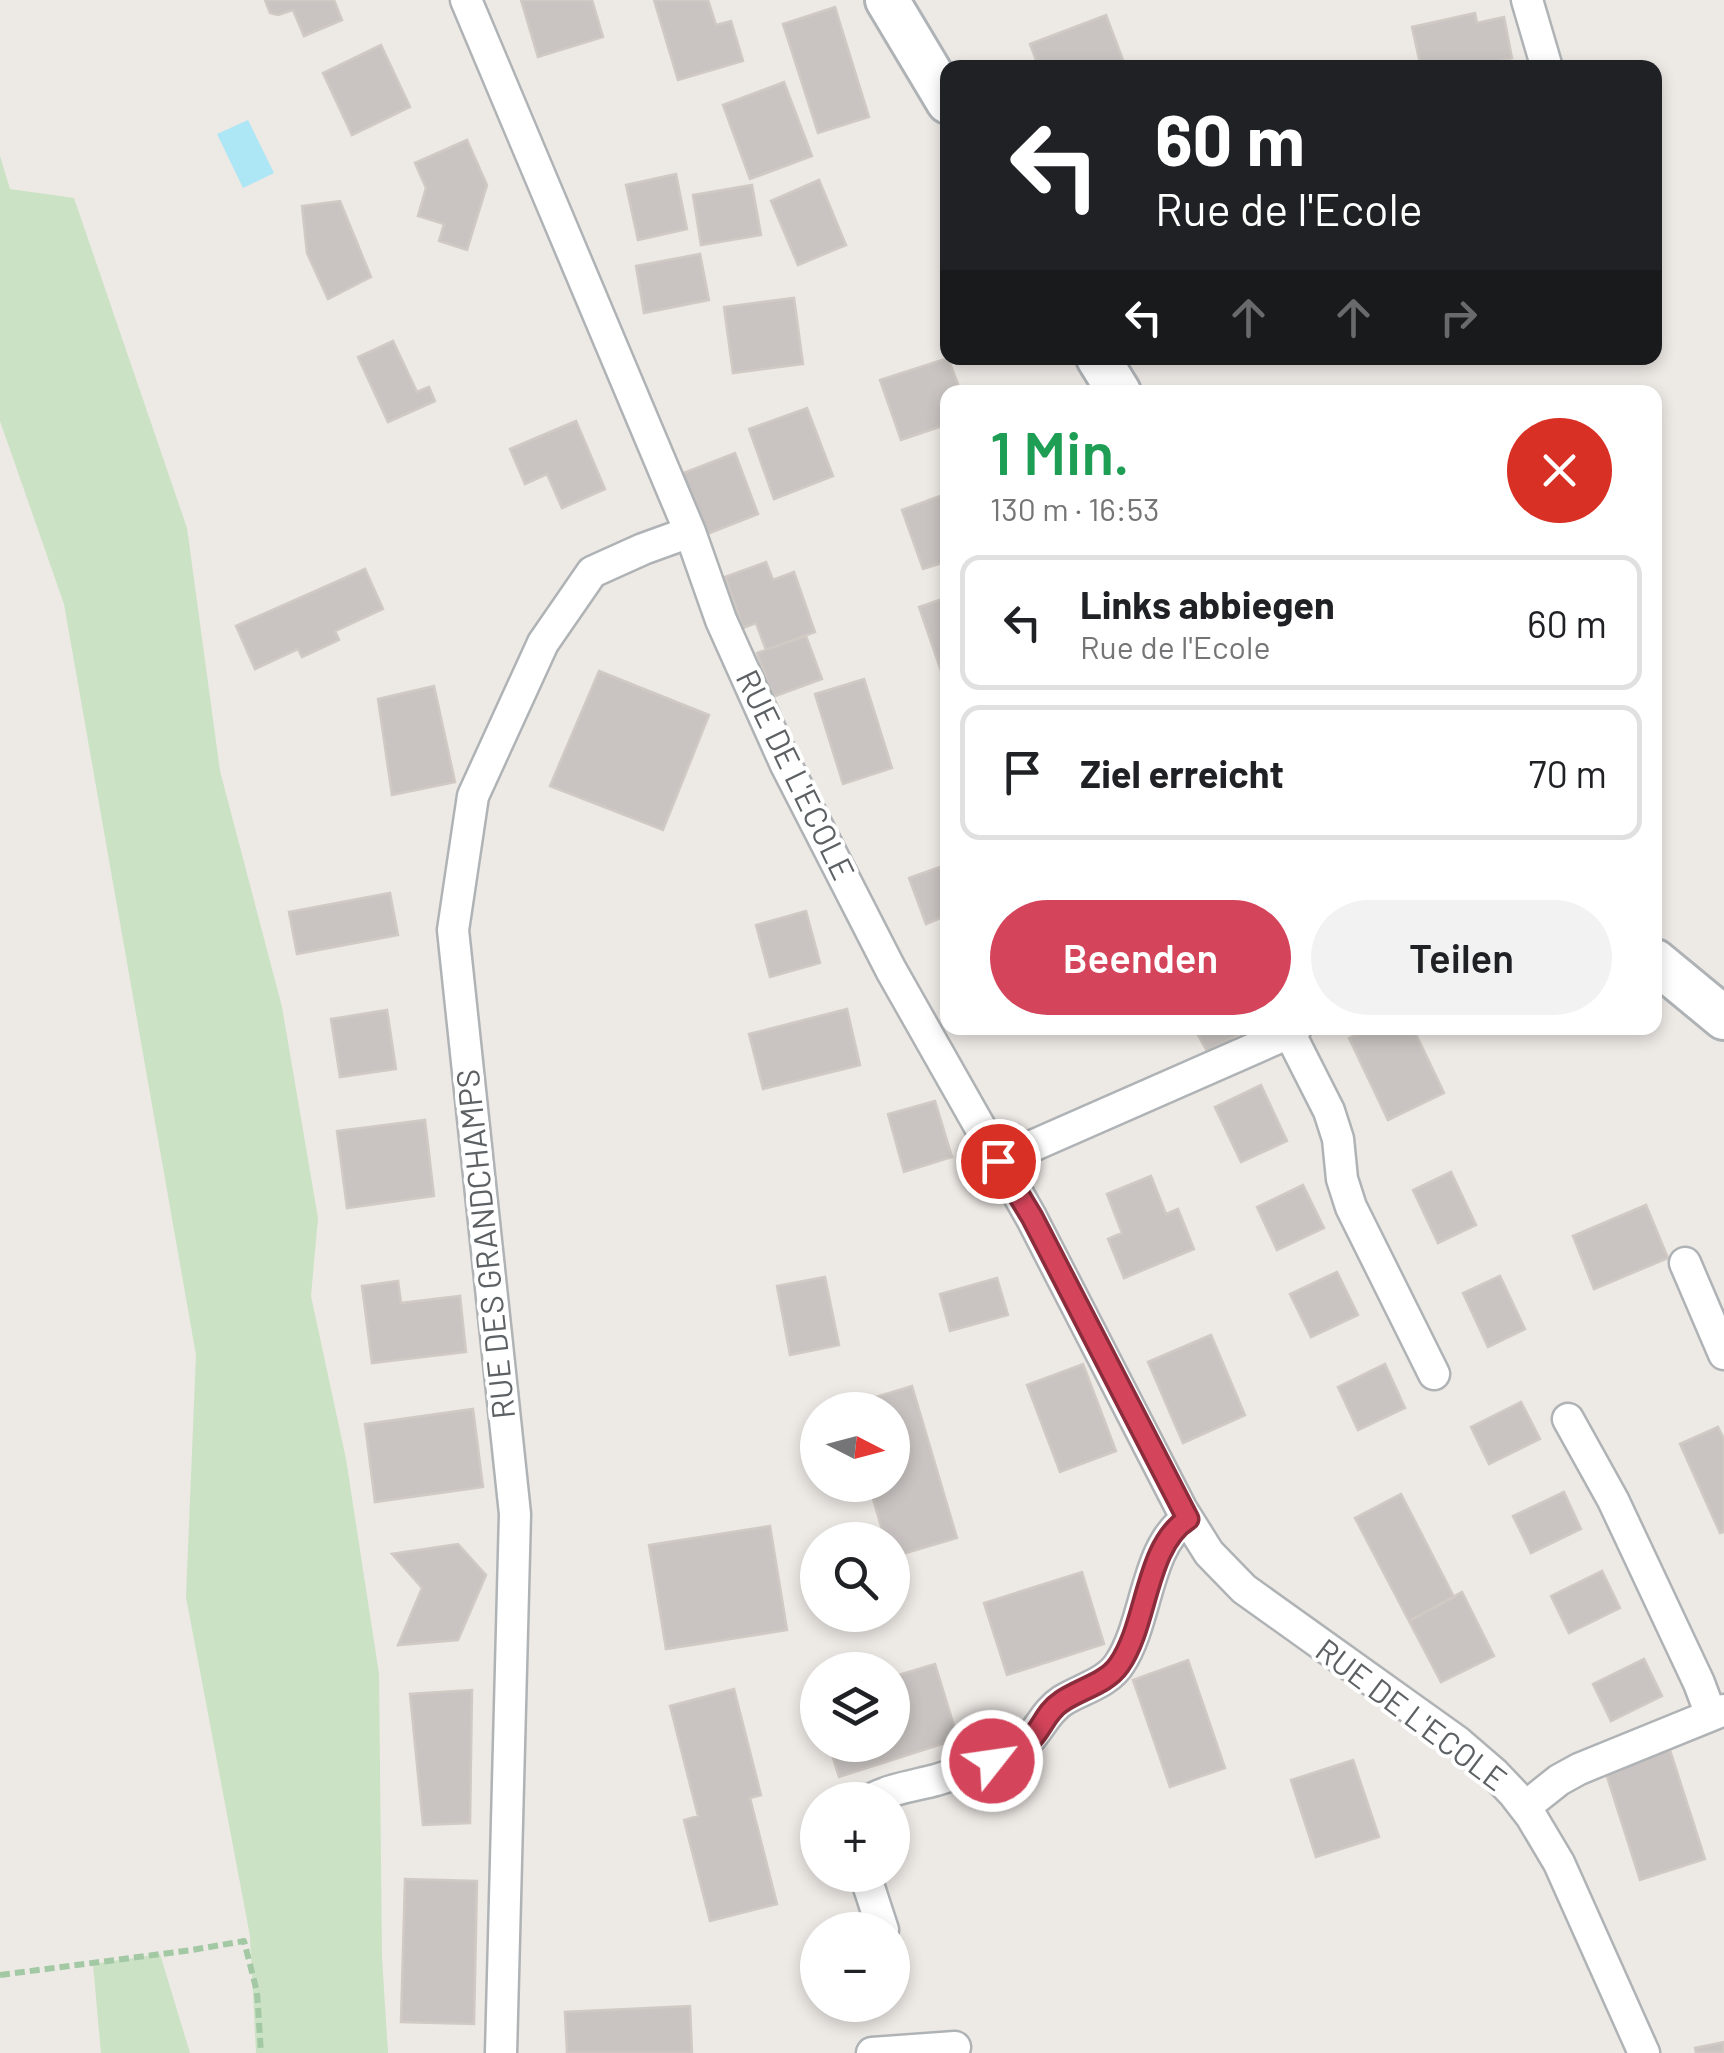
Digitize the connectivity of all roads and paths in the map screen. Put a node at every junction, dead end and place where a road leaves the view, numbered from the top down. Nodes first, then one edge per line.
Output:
1 (466, 0) edge
2 (888, 0) edge
3 (1527, 0) edge
4 (1545, 60) edge
5 (940, 88) edge
6 (690, 532) junction
7 (1662, 966) edge
8 (1724, 1018) edge
9 (1278, 1035) edge
10 (1294, 1035) edge
11 (998, 1161) junction
12 (1685, 1264) dead end
13 (1724, 1354) edge
14 (1434, 1374) dead end
15 (1568, 1419) dead end
16 (1188, 1519) junction
17 (1718, 1713) edge
18 (910, 1786) edge
19 (1525, 1807) junction
20 (0, 1975) edge
21 (955, 2047) dead end
22 (261, 2053) edge
23 (501, 2053) edge
24 (872, 2053) edge
25 (1644, 2053) edge

1 - 6 street, RUE DE L'ECOLE
2 - 5 street
3 - 4 street
6 - 11 street, RUE DE L'ECOLE
6 - 23 street, RUE DES GRANDCHAMPS
7 - 8 street
9 - 11 street
10 - 14 street
11 - 16 street, RUE DE L'ECOLE
12 - 13 street
15 - 17 street
16 - 18 street
16 - 19 street, RUE DE L'ECOLE
17 - 19 street
19 - 25 street, RUE DE L'ECOLE
20 - 22 path
21 - 24 street

